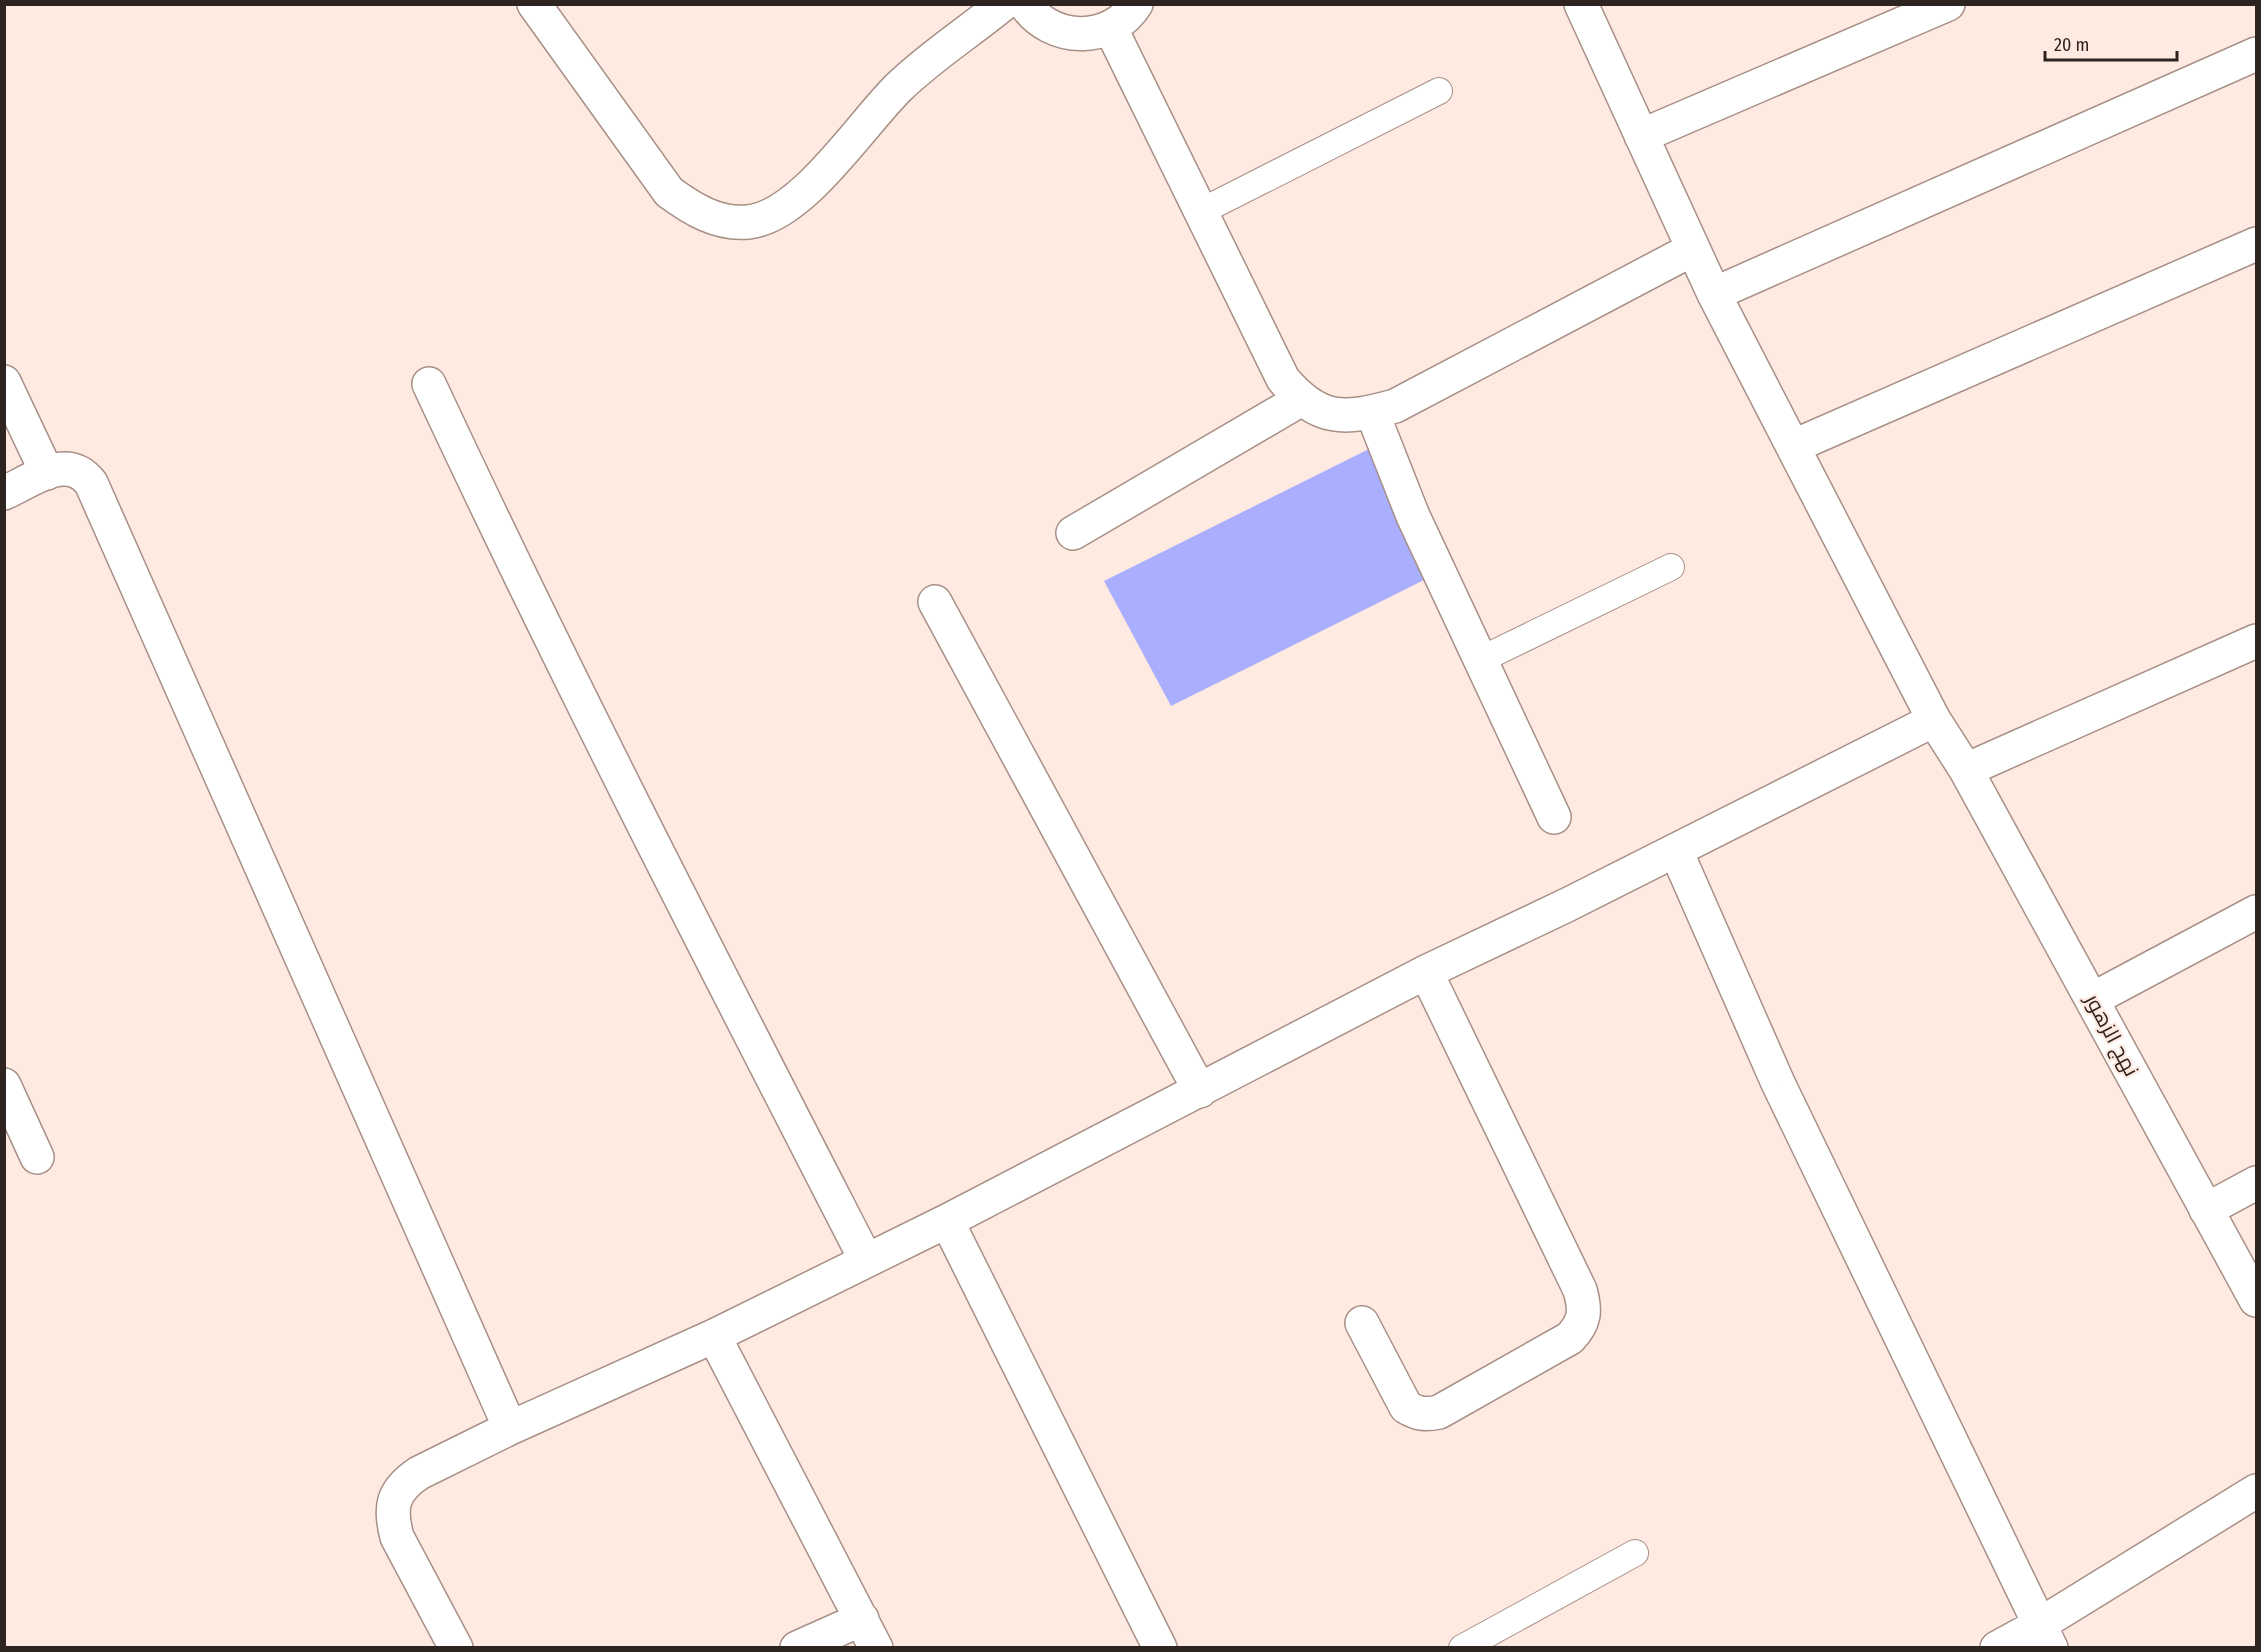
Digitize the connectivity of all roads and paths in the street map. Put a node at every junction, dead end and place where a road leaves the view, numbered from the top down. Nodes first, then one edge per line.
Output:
1 (534, 4) edge
2 (1003, 4) edge
3 (1025, 4) edge
4 (1136, 4) edge
5 (1581, 4) edge
6 (1948, 4) edge
7 (1111, 29) junction
8 (2256, 54) edge
9 (1439, 91) dead end
10 (1641, 136) junction
11 (1200, 212) junction
12 (2256, 244) edge
13 (1694, 249) junction
14 (1714, 294) junction
15 (4, 382) edge
16 (429, 384) dead end
17 (1300, 400) junction
18 (1372, 412) junction
19 (1794, 446) junction
20 (47, 473) junction
21 (4, 493) edge
22 (1073, 533) dead end
23 (1671, 567) dead end
24 (935, 602) dead end
25 (2256, 641) edge
26 (1480, 660) junction
27 (1934, 720) junction
28 (1966, 770) junction
29 (1554, 817) dead end
30 (1676, 851) junction
31 (2256, 912) edge
32 (1426, 972) junction
33 (2093, 999) junction
34 (4, 1085) edge
35 (1200, 1091) junction
36 (37, 1157) dead end
37 (2256, 1183) edge
38 (2206, 1210) junction
39 (947, 1221) junction
40 (866, 1260) junction
41 (2256, 1300) edge
42 (1362, 1323) dead end
43 (714, 1336) junction
44 (510, 1428) junction
45 (2256, 1491) edge
46 (1635, 1553) dead end
47 (862, 1618) junction
48 (2045, 1636) edge
49 (456, 1647) edge
50 (797, 1647) edge
51 (876, 1647) edge
52 (1160, 1647) edge
53 (1462, 1647) edge
54 (1997, 1647) edge

1 - 2 street
3 - 7 street
4 - 7 street
5 - 10 street, نهج الزهور
6 - 10 street
7 - 11 street
8 - 14 street
9 - 11 lane
10 - 13 street, نهج الزهور
11 - 17 street
12 - 19 street
13 - 14 street, نهج الزهور
13 - 18 street
14 - 19 street, نهج الزهور
15 - 20 street
16 - 40 street
17 - 18 street
17 - 22 street
18 - 26 street
19 - 27 street, نهج الزهور
20 - 21 street
20 - 44 street
23 - 26 lane
24 - 35 street
25 - 28 street
26 - 29 street
27 - 28 street, نهج الزهور
27 - 30 street
28 - 33 street, نهج الزهور
30 - 32 street
30 - 48 street
31 - 33 street
32 - 35 street
32 - 42 street
33 - 38 street, نهج الزهور
34 - 36 street
35 - 39 street
37 - 38 street
38 - 41 street, نهج الزهور
39 - 40 street
39 - 52 street
40 - 43 street
43 - 44 street
43 - 47 street
44 - 49 street
45 - 48 street
46 - 53 lane
47 - 50 street
47 - 51 street
48 - 54 street

